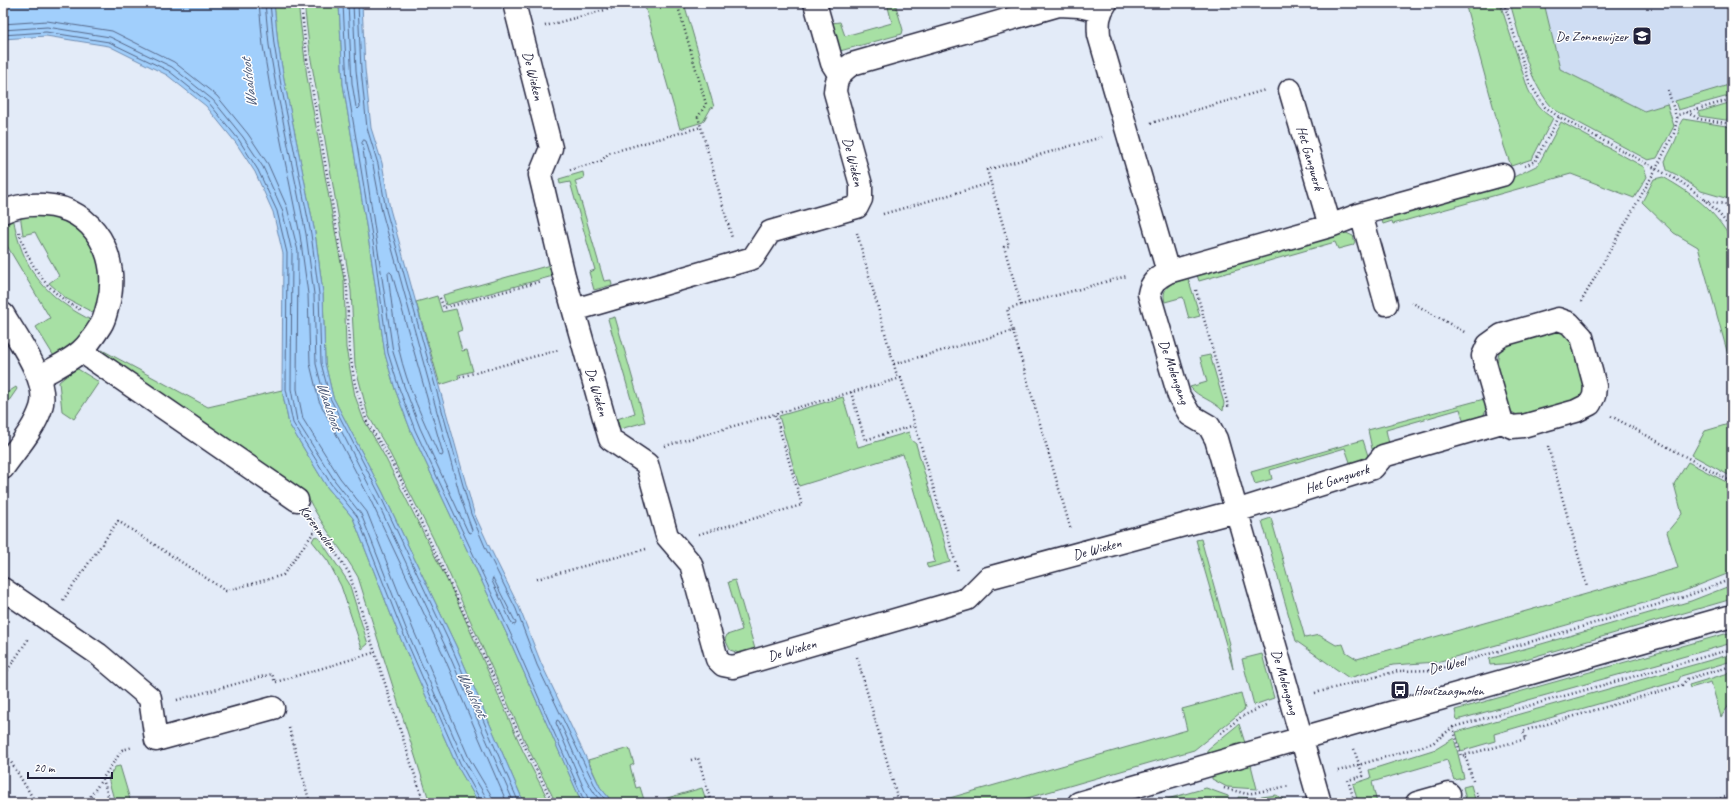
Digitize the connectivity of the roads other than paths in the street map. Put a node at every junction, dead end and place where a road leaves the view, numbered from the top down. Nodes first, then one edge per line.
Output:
1 (514, 3) edge
2 (815, 3) edge
3 (1103, 7) edge
4 (839, 74) junction
5 (1290, 90) road end
6 (1502, 175) road end
7 (9, 210) edge
8 (1361, 214) junction
9 (1330, 226) junction
10 (1168, 272) junction
11 (1386, 304) road end
12 (574, 310) junction
13 (3, 314) edge
14 (81, 351) junction
15 (39, 377) junction
16 (1502, 422) junction
17 (3, 468) edge
18 (297, 500) road end
19 (1236, 511) junction
20 (3, 589) edge
21 (1732, 616) edge
22 (275, 698) road end
23 (1302, 738) junction
24 (1449, 794) dead end
25 (1079, 803) edge
26 (1320, 803) edge
27 (1417, 803) edge

1 - 12 street, De Wieken
2 - 4 street
3 - 4 street
3 - 10 street
4 - 12 street, De Wieken
5 - 9 street, Het Gangwerk
6 - 8 street
7 - 14 street
8 - 9 street
8 - 11 street
9 - 10 street
10 - 19 street, De Molengang
12 - 19 street, De Wieken
13 - 15 street
14 - 15 street
14 - 18 street, Korenmolen
15 - 17 street
16 - 16 street, Het Gangwerk
16 - 19 street, Het Gangwerk
19 - 23 street, De Molengang
20 - 22 street
21 - 23 street
23 - 25 street
23 - 26 street
24 - 27 street

